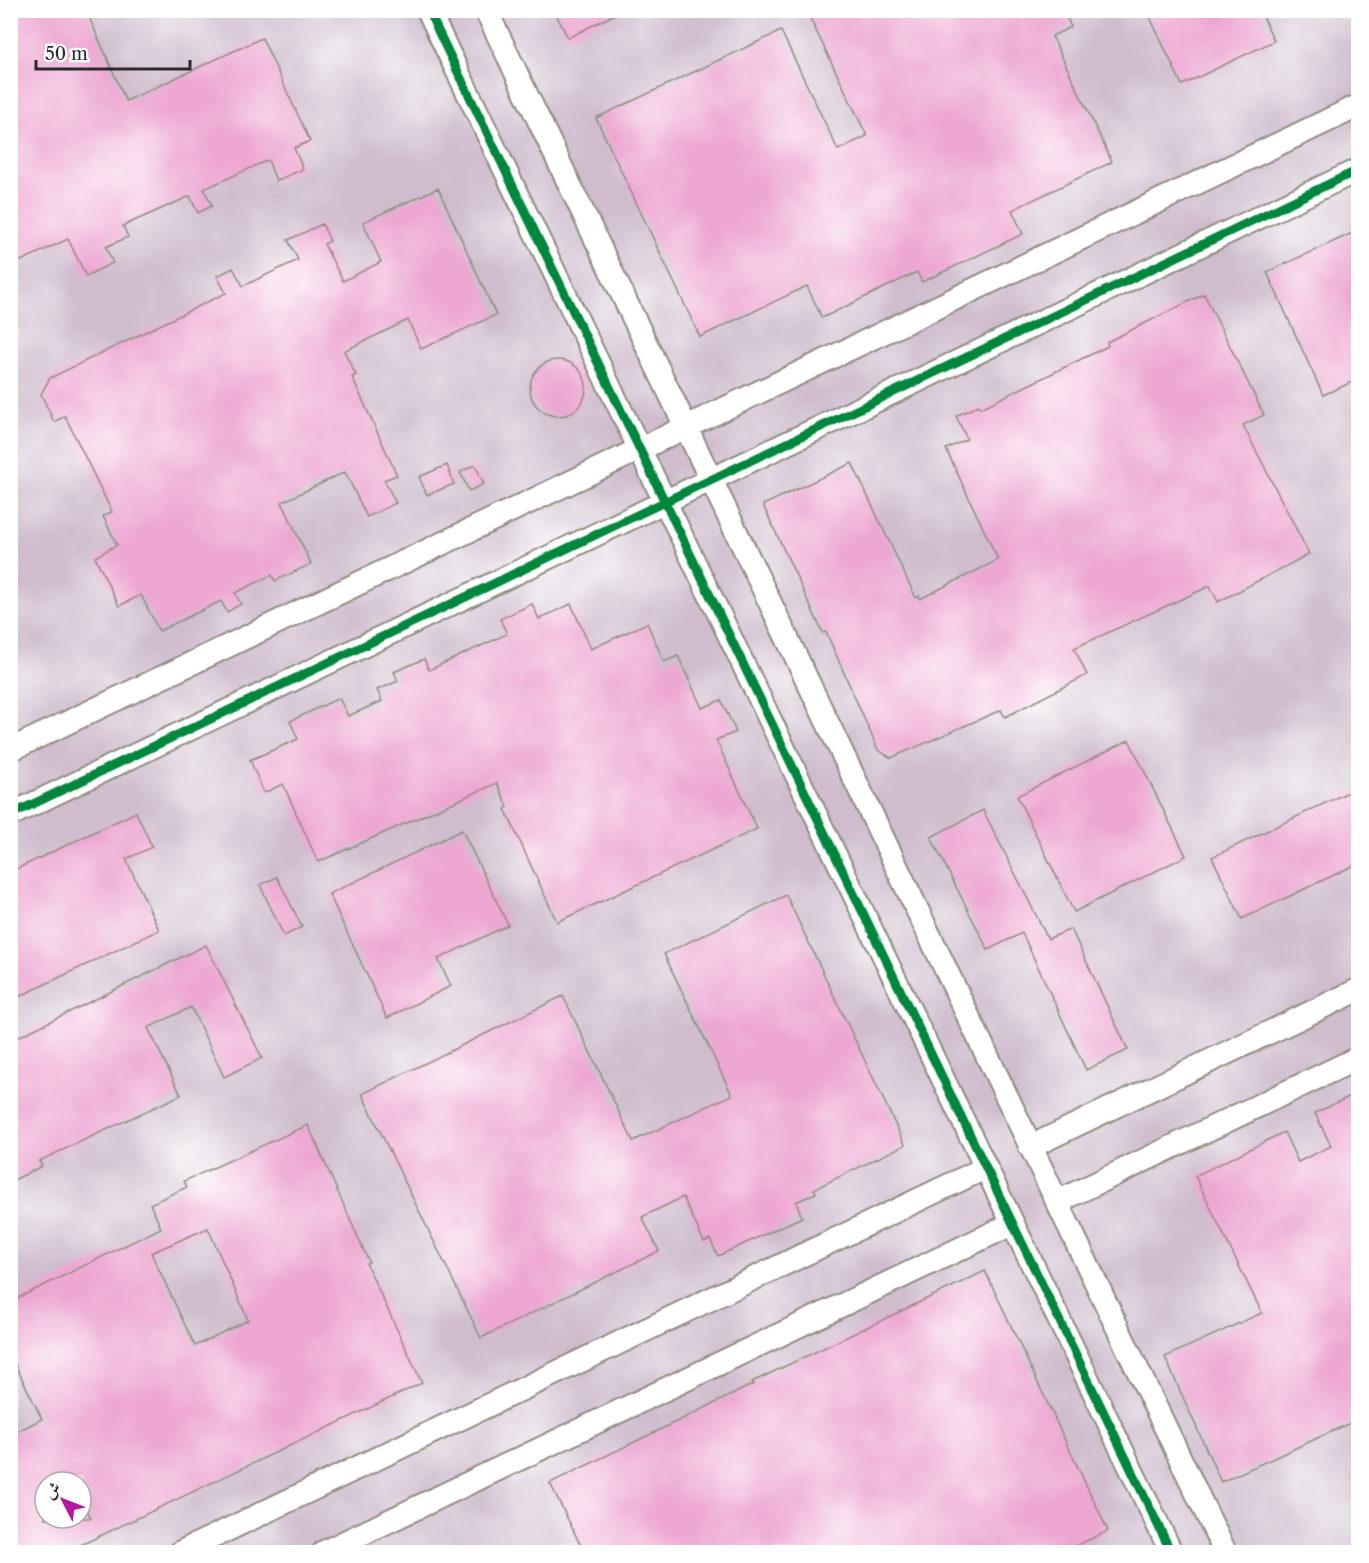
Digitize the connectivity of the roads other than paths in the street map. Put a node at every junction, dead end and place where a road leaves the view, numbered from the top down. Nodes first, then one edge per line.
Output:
1 (428, 10) edge
2 (486, 10) edge
3 (1359, 106) edge
4 (1359, 170) edge
5 (686, 428) junction
6 (640, 449) junction
7 (711, 480) junction
8 (665, 502) junction
9 (10, 750) edge
10 (10, 815) edge
11 (1359, 990) edge
12 (1359, 1058) edge
13 (1030, 1147) junction
14 (986, 1168) junction
15 (1057, 1202) junction
16 (1012, 1224) junction
17 (181, 1552) edge
18 (324, 1552) edge
19 (1171, 1552) edge
20 (1225, 1552) edge

1 - 6 street
2 - 5 street
3 - 5 street
4 - 7 street
5 - 6 street
5 - 7 street
6 - 8 street
6 - 9 street
7 - 8 street
7 - 13 street
8 - 10 street
8 - 14 street
11 - 13 street
12 - 15 street
13 - 15 street
14 - 16 street
14 - 17 street
15 - 20 street
16 - 18 street
16 - 19 street

